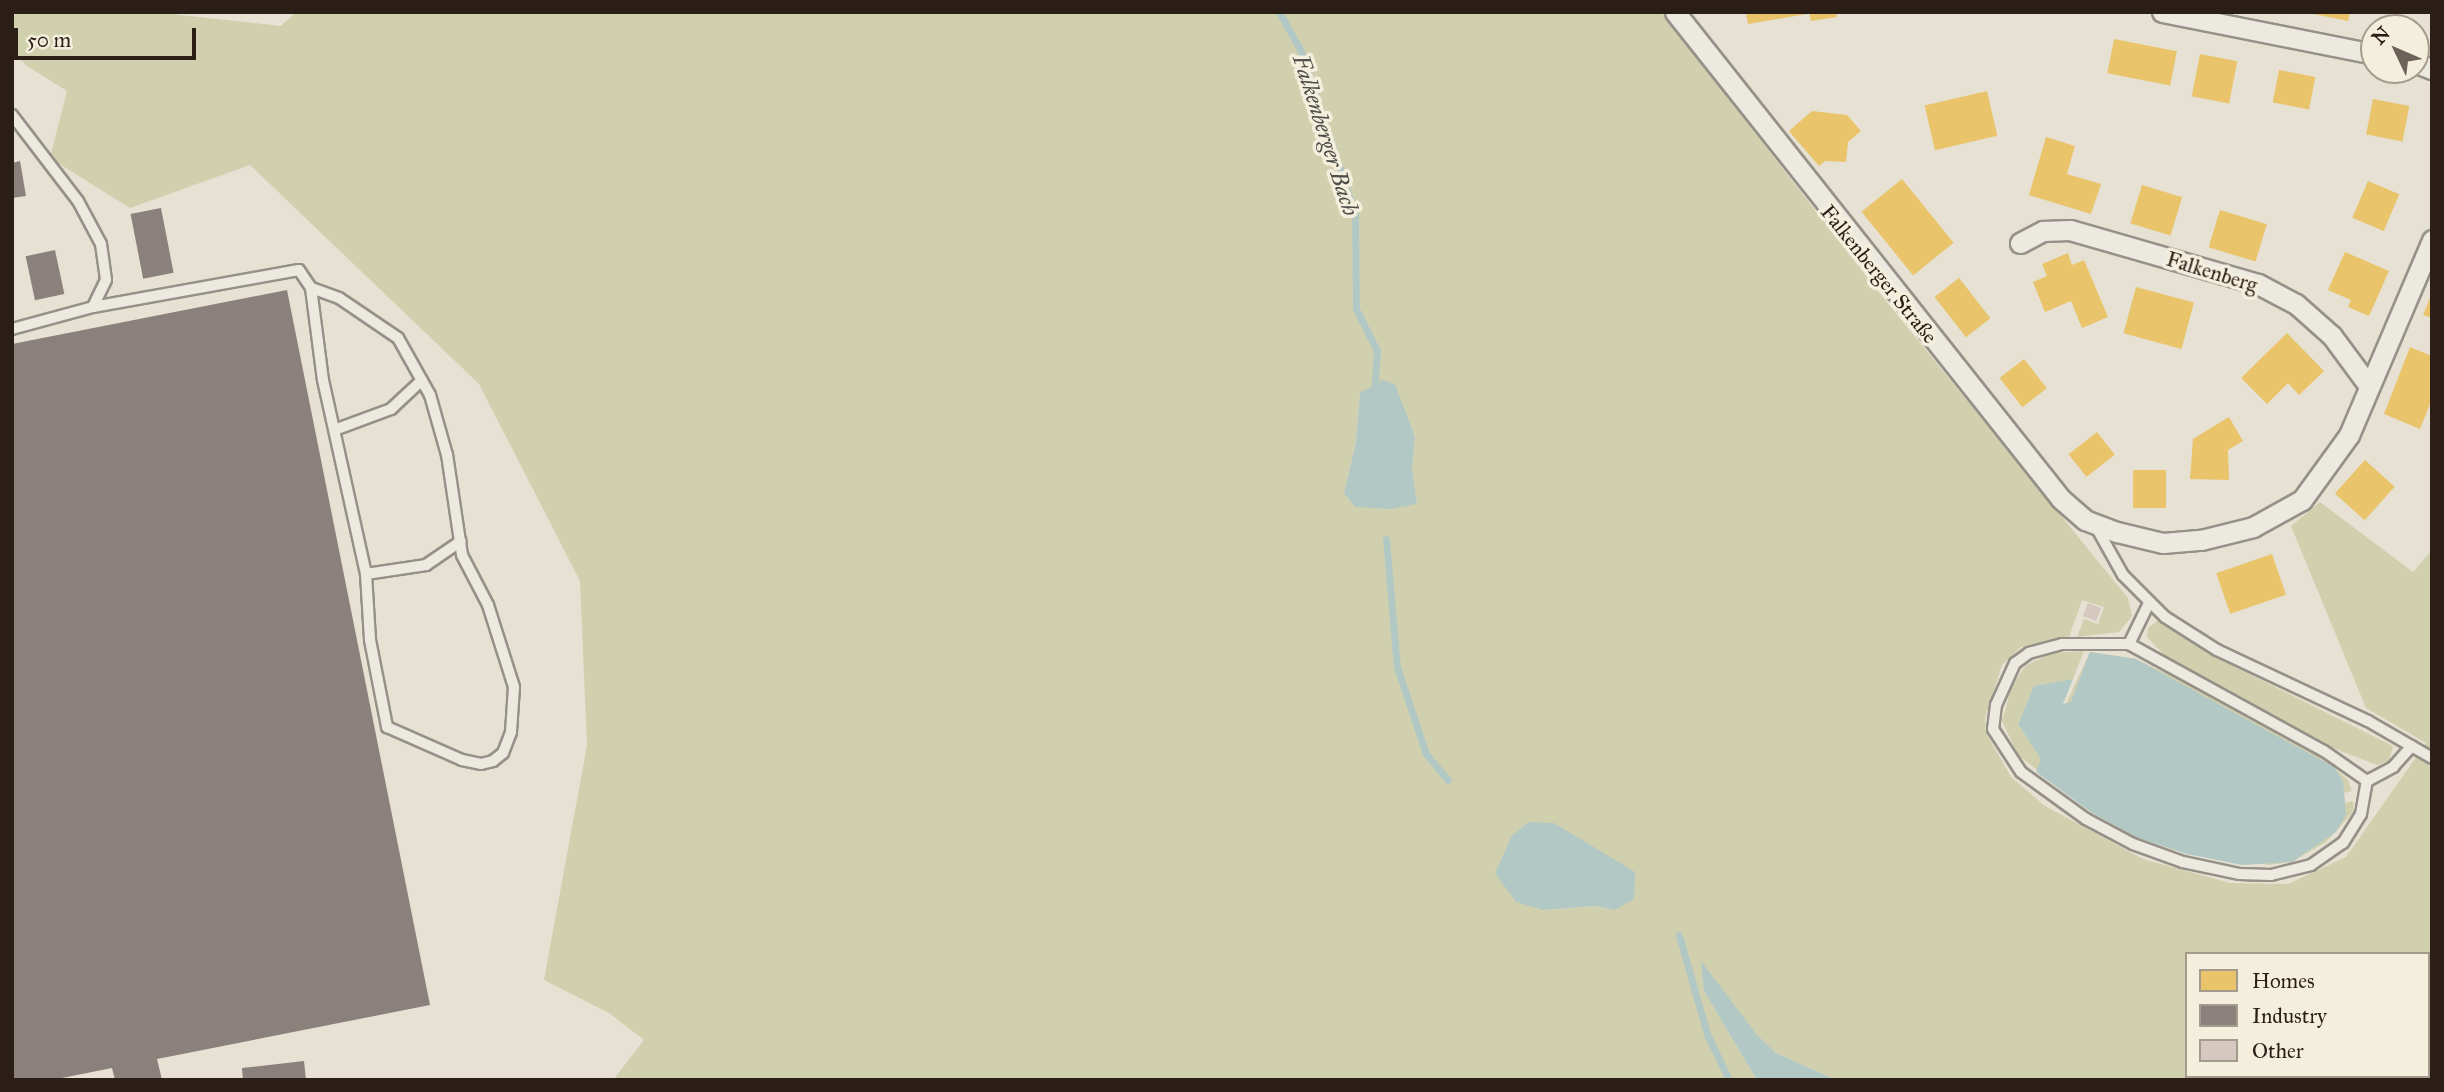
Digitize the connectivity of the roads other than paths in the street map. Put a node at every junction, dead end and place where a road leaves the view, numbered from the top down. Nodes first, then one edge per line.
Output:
1 (1675, 12) edge
2 (2162, 12) edge
3 (2360, 51) edge
4 (12, 116) edge
5 (2432, 240) edge
6 (2020, 243) dead end
7 (311, 288) junction
8 (93, 307) junction
9 (12, 329) edge
10 (422, 380) junction
11 (2369, 386) junction
12 (337, 429) junction
13 (2095, 524) junction
14 (461, 541) junction
15 (366, 574) junction
16 (2149, 603) junction
17 (2129, 644) junction
18 (2412, 746) junction
19 (2432, 758) edge
20 (2367, 781) junction

1 - 13 street, Falkenberger Straße
2 - 3 street
4 - 8 lane
5 - 11 street
6 - 11 street, Falkenberg
7 - 8 lane
7 - 10 lane
7 - 12 lane
8 - 9 lane
10 - 12 lane
10 - 14 lane
11 - 13 street
12 - 15 lane
13 - 16 lane
14 - 15 lane
14 - 15 lane
16 - 17 lane
16 - 18 lane
17 - 20 lane
17 - 20 lane
18 - 19 lane
18 - 20 lane

